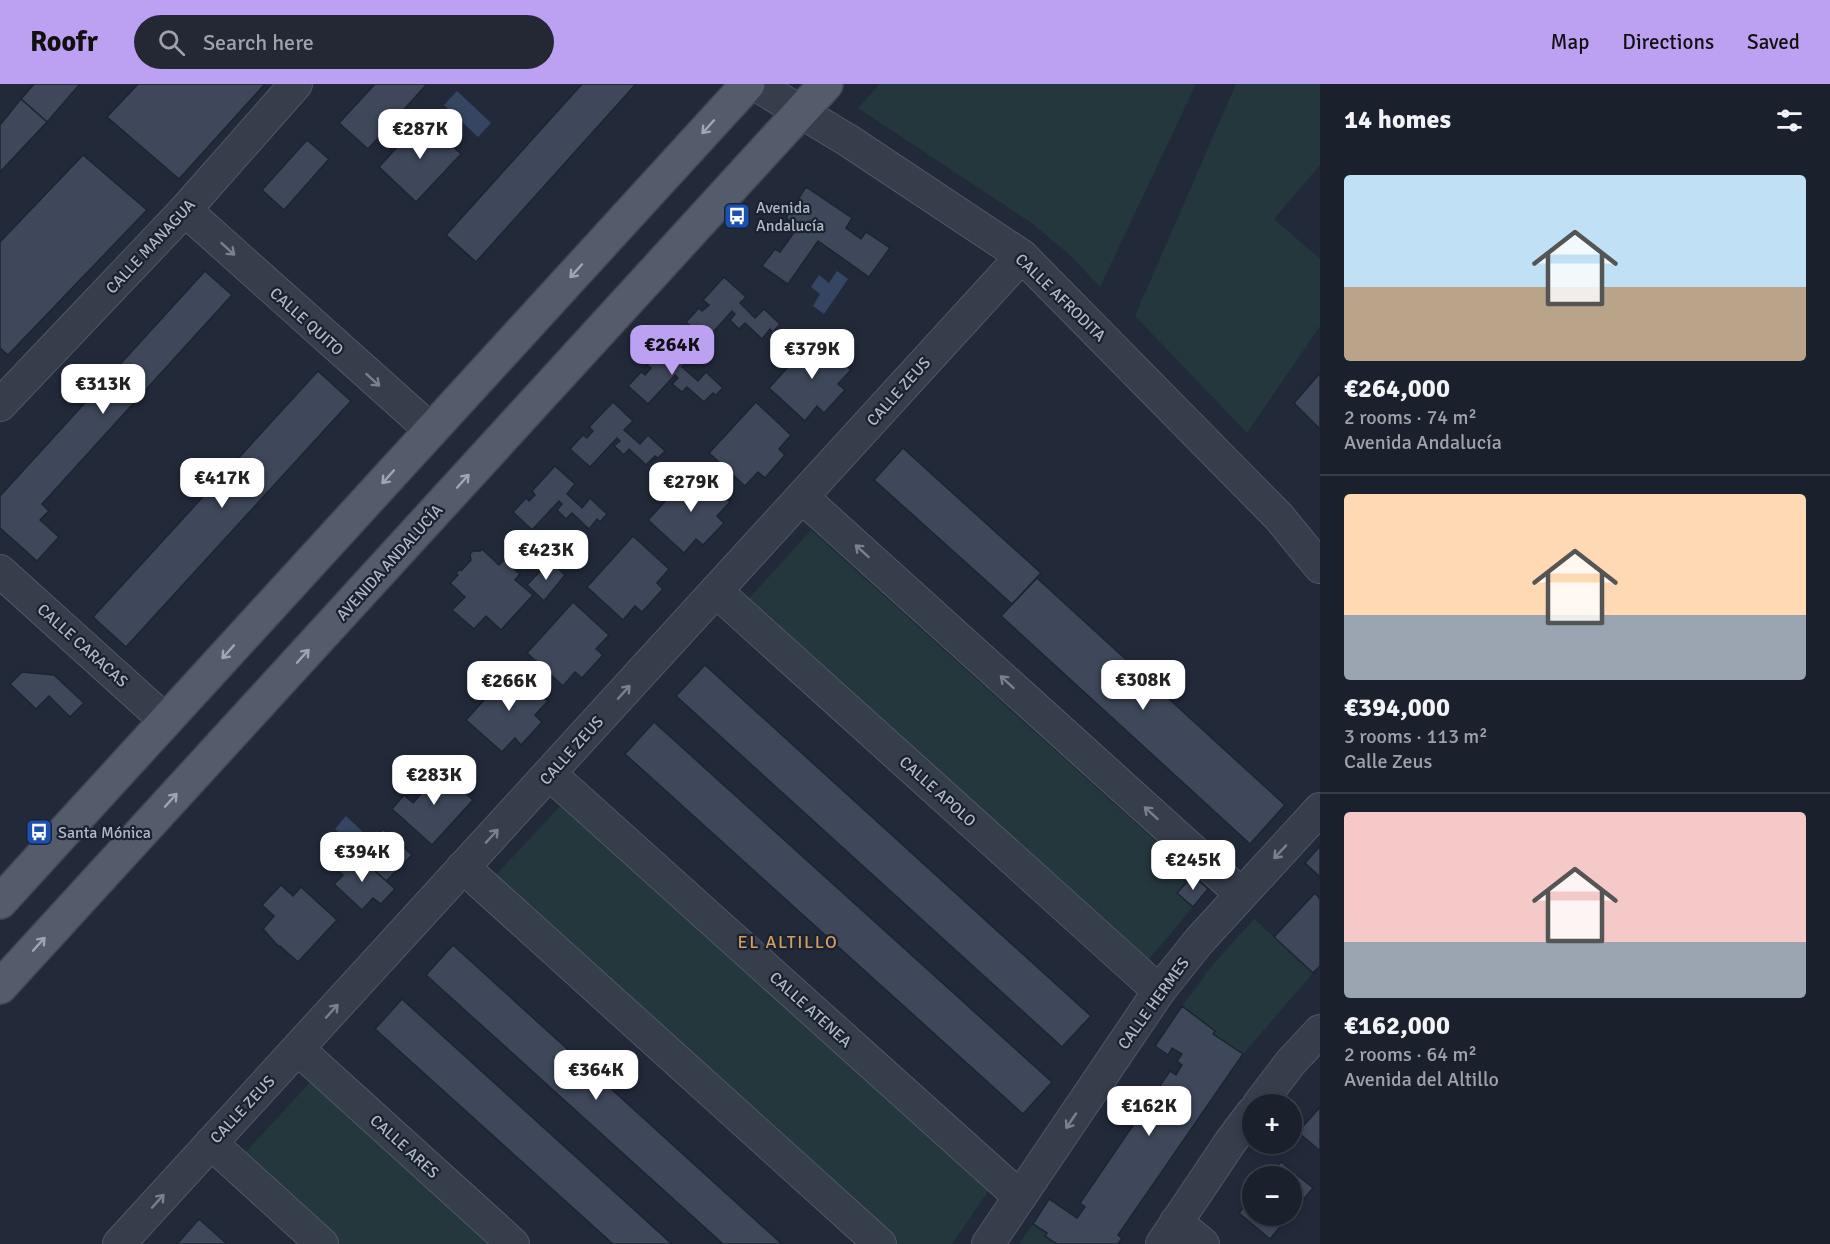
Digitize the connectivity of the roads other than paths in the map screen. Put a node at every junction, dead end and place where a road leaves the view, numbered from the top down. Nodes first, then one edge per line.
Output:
1 (296, 84) edge
2 (748, 84) edge
3 (755, 84) edge
4 (826, 84) edge
5 (801, 111) junction
6 (185, 210) junction
7 (1022, 256) junction
8 (0, 405) edge
9 (431, 430) junction
10 (802, 497) junction
11 (1320, 567) edge
12 (0, 571) edge
13 (716, 591) junction
14 (166, 721) junction
15 (550, 774) junction
16 (1320, 809) edge
17 (463, 867) junction
18 (1241, 894) junction
19 (0, 902) edge
20 (0, 987) edge
21 (1159, 991) junction
22 (1320, 1031) edge
23 (298, 1049) junction
24 (1267, 1094) edge
25 (1242, 1127) edge
26 (211, 1143) junction
27 (1020, 1197) junction
28 (1169, 1233) edge
29 (119, 1244) edge
30 (322, 1244) edge
31 (513, 1244) edge
32 (880, 1244) edge
33 (988, 1244) edge
34 (1203, 1244) edge

1 - 6 street, CALLE MANAGUA
2 -> 9 main road
3 - 5 street, CALLE AFRODITA
4 - 5 main road, AVENIDA ANDALUCÍA
5 - 7 street, CALLE AFRODITA
20 -> 5 main road, AVENIDA ANDALUCÍA
6 - 8 street, CALLE MANAGUA
6 -> 9 street, CALLE QUITO
7 - 10 street, CALLE ZEUS
7 - 11 street, CALLE AFRODITA
9 -> 14 main road
10 - 13 street, CALLE ZEUS
18 -> 10 street
12 - 14 street, CALLE CARACAS
15 -> 13 street, CALLE ZEUS
13 - 21 street, CALLE APOLO
14 - 19 main road
17 -> 15 street, CALLE ZEUS
15 - 27 street, CALLE ATENEA
16 -> 18 street, CALLE HERMES
23 -> 17 street, CALLE ZEUS
17 - 32 street
18 - 21 street, CALLE HERMES
21 -> 27 street, CALLE HERMES
22 - 24 street
23 - 26 street, CALLE ZEUS
23 - 31 street, CALLE ARES
25 - 28 street
29 -> 26 street, CALLE ZEUS
26 - 30 street
27 - 33 street, CALLE HERMES
28 - 34 street

